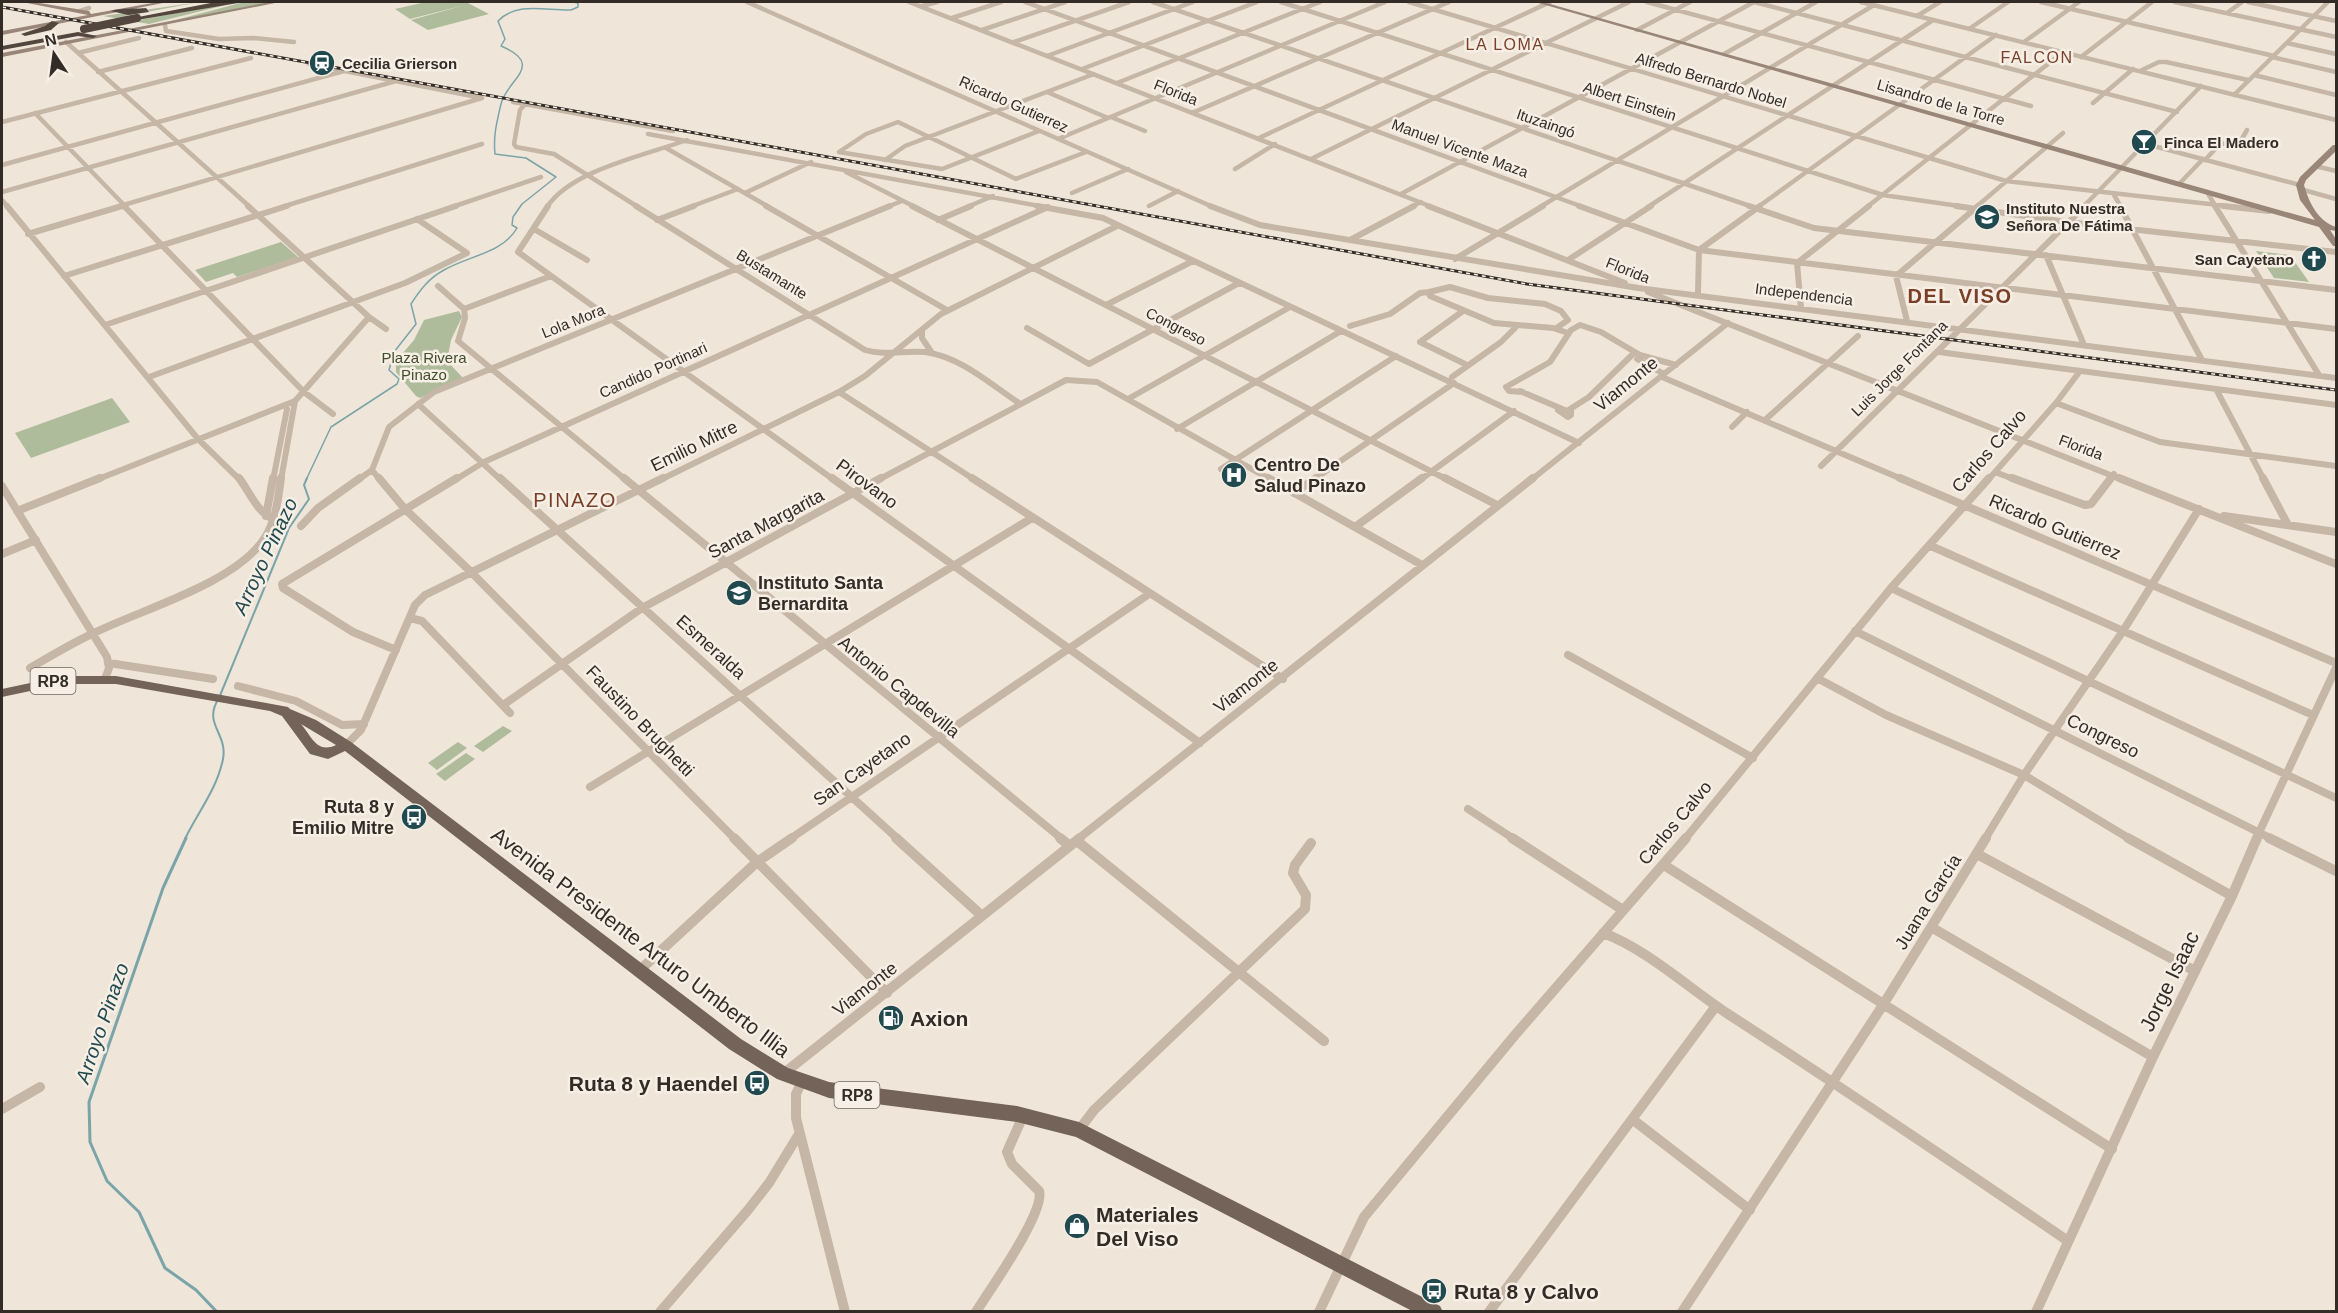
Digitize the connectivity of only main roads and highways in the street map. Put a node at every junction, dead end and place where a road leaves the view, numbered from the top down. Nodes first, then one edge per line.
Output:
1 (193, 2) edge
2 (208, 2) edge
3 (226, 2) edge
4 (240, 2) edge
5 (115, 11) road end
6 (132, 18) junction
7 (55, 23) road end
8 (161, 25) road end
9 (93, 36) road end
10 (2, 44) edge
11 (2, 693) edge
12 (284, 710) junction
13 (346, 745) junction
14 (1434, 1311) edge

1 - 5 highway
2 - 6 highway
3 - 6 highway
4 - 8 highway
6 - 10 highway, bridge
7 - 10 highway
9 - 10 highway
11 - 12 main road, Avenida Presidente Arturo Umberto Illia / RP8
12 - 13 main road, Avenida Presidente Arturo Umberto Illia / RP8
12 - 13 main road
13 - 14 main road, Avenida Presidente Arturo Umberto Illia / RP8

